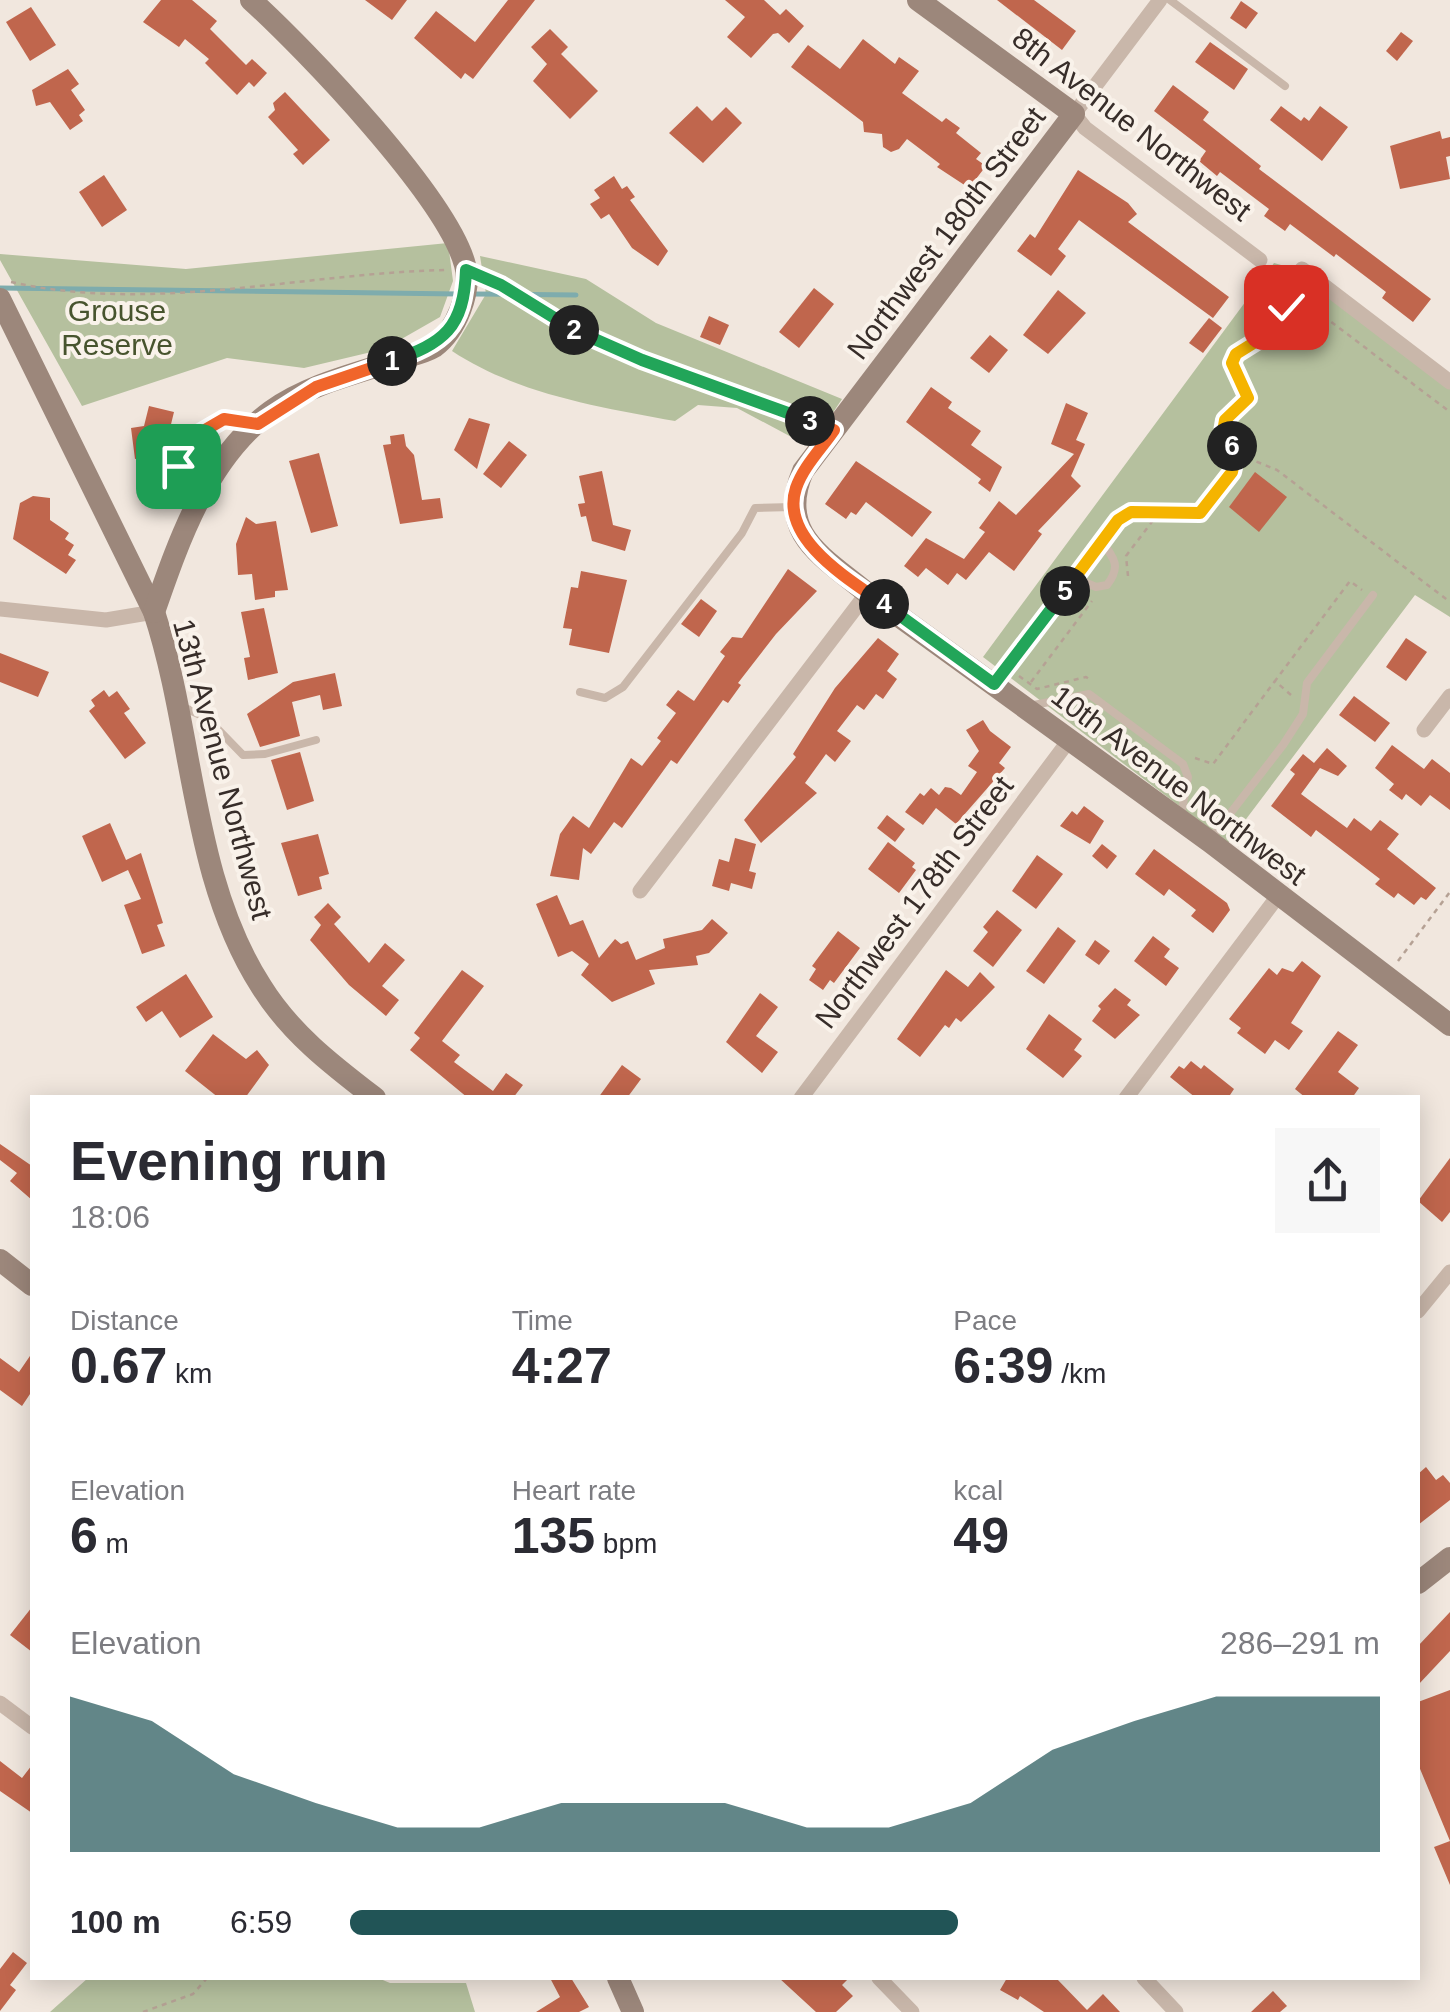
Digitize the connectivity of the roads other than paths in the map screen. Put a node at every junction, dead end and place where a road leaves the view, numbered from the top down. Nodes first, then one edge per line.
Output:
1 (251, 0) edge
2 (918, 0) edge
3 (1160, 0) edge
4 (1170, 0) edge
5 (1285, 86) dead end
6 (1074, 114) junction
7 (1260, 260) dead end
8 (1302, 269) dead end
9 (0, 299) edge
10 (1450, 382) edge
11 (258, 424) junction
12 (793, 507) junction
13 (193, 514) junction
14 (1074, 578) junction
15 (867, 592) junction
16 (1372, 596) road end
17 (0, 609) edge
18 (154, 612) junction
19 (994, 684) junction
20 (580, 692) dead end
21 (1450, 696) edge
22 (179, 705) junction
23 (1025, 706) junction
24 (1424, 730) dead end
25 (1070, 739) junction
26 (316, 740) dead end
27 (1180, 819) junction
28 (1210, 841) junction
29 (640, 891) dead end
30 (1278, 896) junction
31 (1450, 1025) edge
32 (371, 1095) edge
33 (803, 1095) edge
34 (1128, 1095) edge
35 (0, 1260) edge
36 (1450, 1272) edge
37 (30, 1283) edge
38 (1420, 1309) edge
39 (1450, 1558) edge
40 (1420, 1581) edge
41 (0, 1704) edge
42 (30, 1726) edge
43 (619, 1980) edge
44 (881, 1980) edge
45 (1146, 1980) edge
46 (633, 2012) edge
47 (912, 2012) edge
48 (1176, 2012) edge

1 - 11 street
2 - 6 street, 8th Avenue Northwest
3 - 6 street, Northwest 180th Street
4 - 5 lane
6 - 7 street, 8th Avenue Northwest
6 - 12 street, Northwest 180th Street
8 - 10 street
9 - 18 street
11 - 13 street
11 - 13 lane
12 - 15 street, 10th Avenue Northwest
12 - 20 lane
13 - 18 street
14 - 14 lane
14 - 19 lane
15 - 19 street, 10th Avenue Northwest
15 - 29 street
16 - 28 lane
17 - 18 street, 13th Avenue Northwest
18 - 22 street, 13th Avenue Northwest
19 - 23 street, 10th Avenue Northwest
21 - 24 street
22 - 26 lane
22 - 32 street, 13th Avenue Northwest
23 - 25 street, 10th Avenue Northwest
23 - 27 lane
25 - 27 street, 10th Avenue Northwest
25 - 33 street, Northwest 178th Street
27 - 28 street, 10th Avenue Northwest
28 - 30 street, 10th Avenue Northwest
30 - 31 street, 10th Avenue Northwest
30 - 34 street
35 - 37 street
36 - 38 street
39 - 40 street
41 - 42 street
43 - 46 street
44 - 47 street
45 - 48 street

